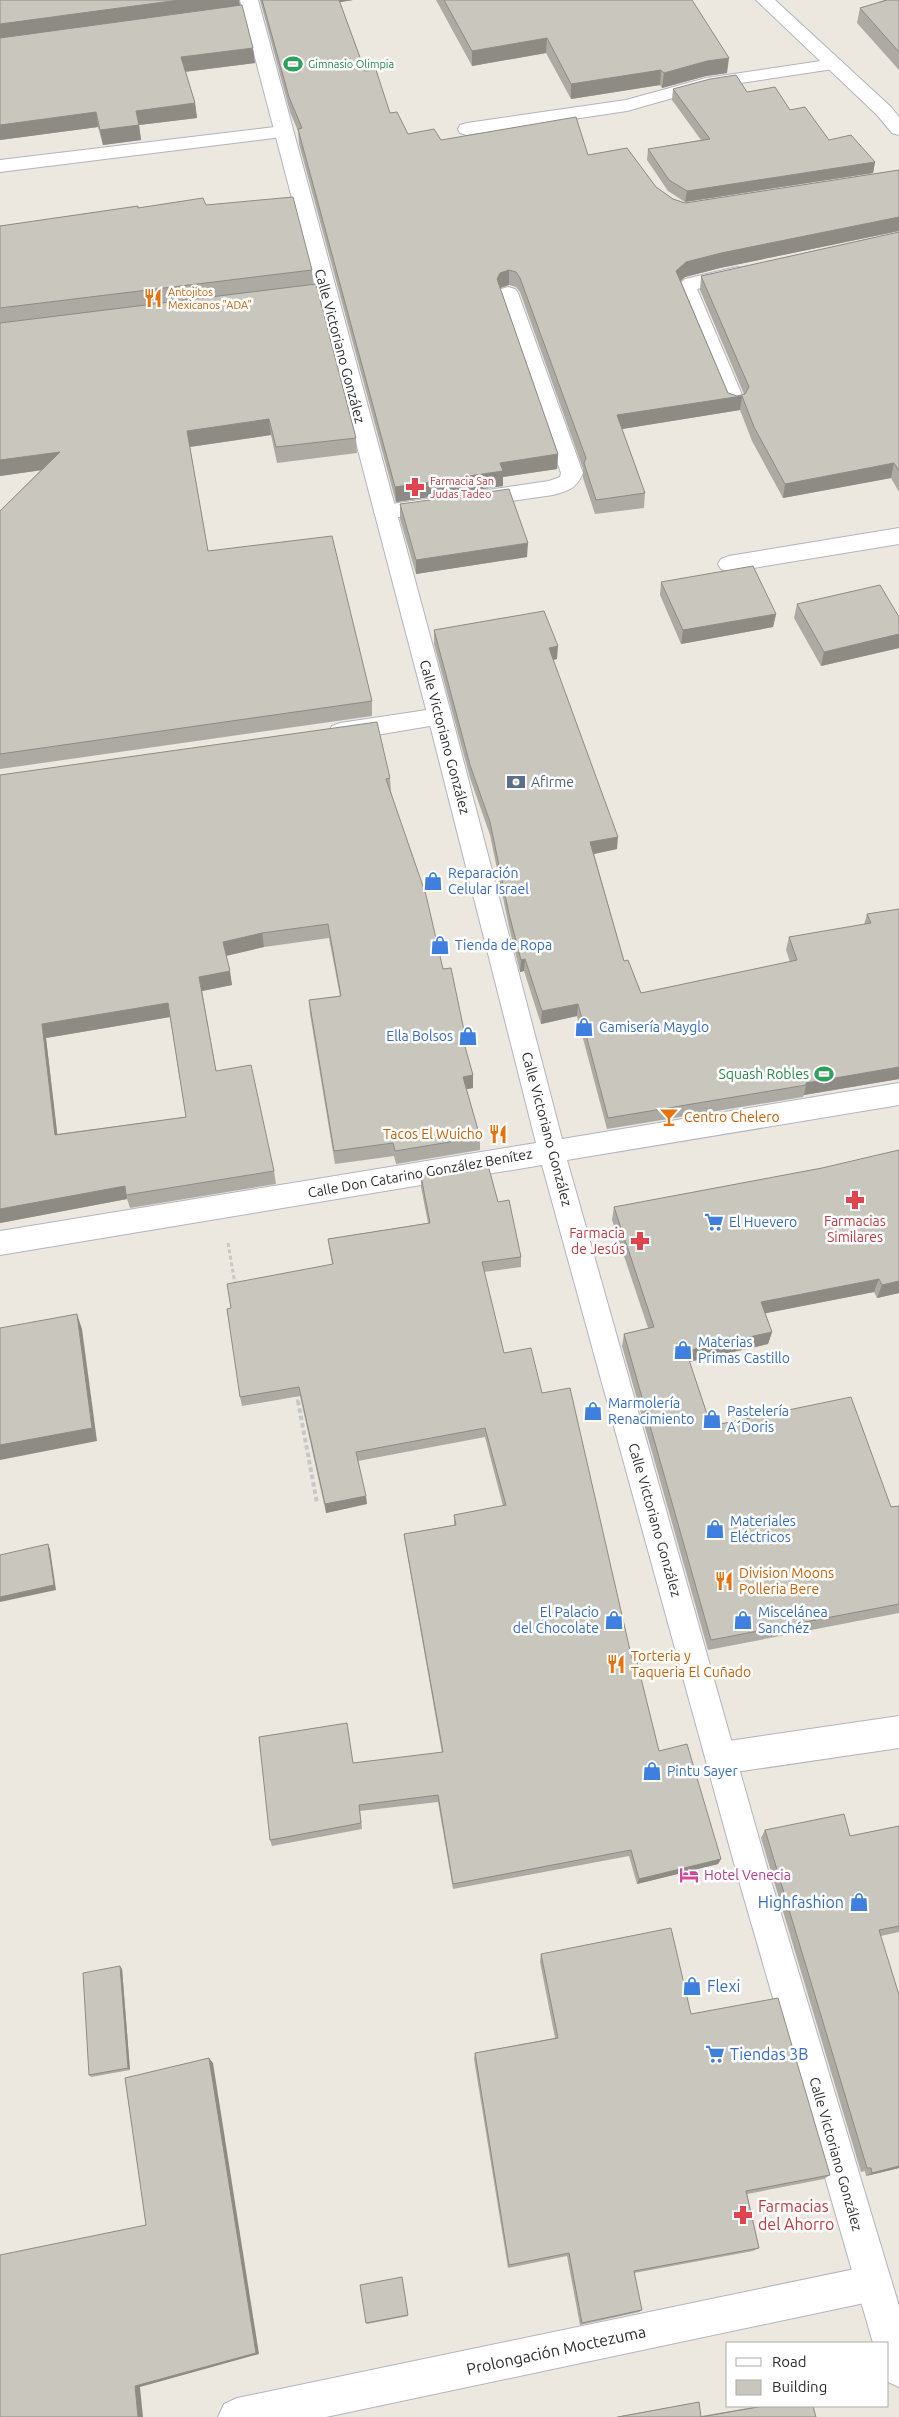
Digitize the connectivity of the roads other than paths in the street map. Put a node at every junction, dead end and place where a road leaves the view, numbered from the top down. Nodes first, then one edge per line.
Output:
1 (765, 0) edge
2 (250, 6) edge
3 (233, 14) edge
4 (834, 64) junction
5 (467, 129) dead end
6 (899, 129) edge
7 (283, 132) junction
8 (0, 166) edge
9 (758, 268) edge
10 (508, 292) edge
11 (735, 402) dead end
12 (386, 512) junction
13 (899, 536) edge
14 (729, 564) dead end
15 (440, 717) junction
16 (323, 734) edge
17 (899, 1094) edge
18 (551, 1150) junction
19 (0, 1243) edge
20 (899, 1732) edge
21 (722, 1758) junction
22 (874, 2283) junction
23 (899, 2368) edge
24 (237, 2417) edge

1 - 4 main road
2 - 3 main road
2 - 7 main road, Calle Victoriano González
4 - 5 main road
4 - 6 main road
7 - 8 main road
7 - 12 main road, Calle Victoriano González
9 - 11 main road
10 - 12 main road
12 - 15 main road, Calle Victoriano González
13 - 14 main road
15 - 16 main road
15 - 18 main road, Calle Victoriano González
17 - 18 main road, Calle Don Catarino González Benítez
18 - 19 main road, Calle Don Catarino González Benítez
18 - 21 main road, Calle Victoriano González
20 - 21 main road
21 - 22 main road, Calle Victoriano González
22 - 23 main road, Calle Victoriano González
22 - 24 main road, Prolongación Moctezuma

